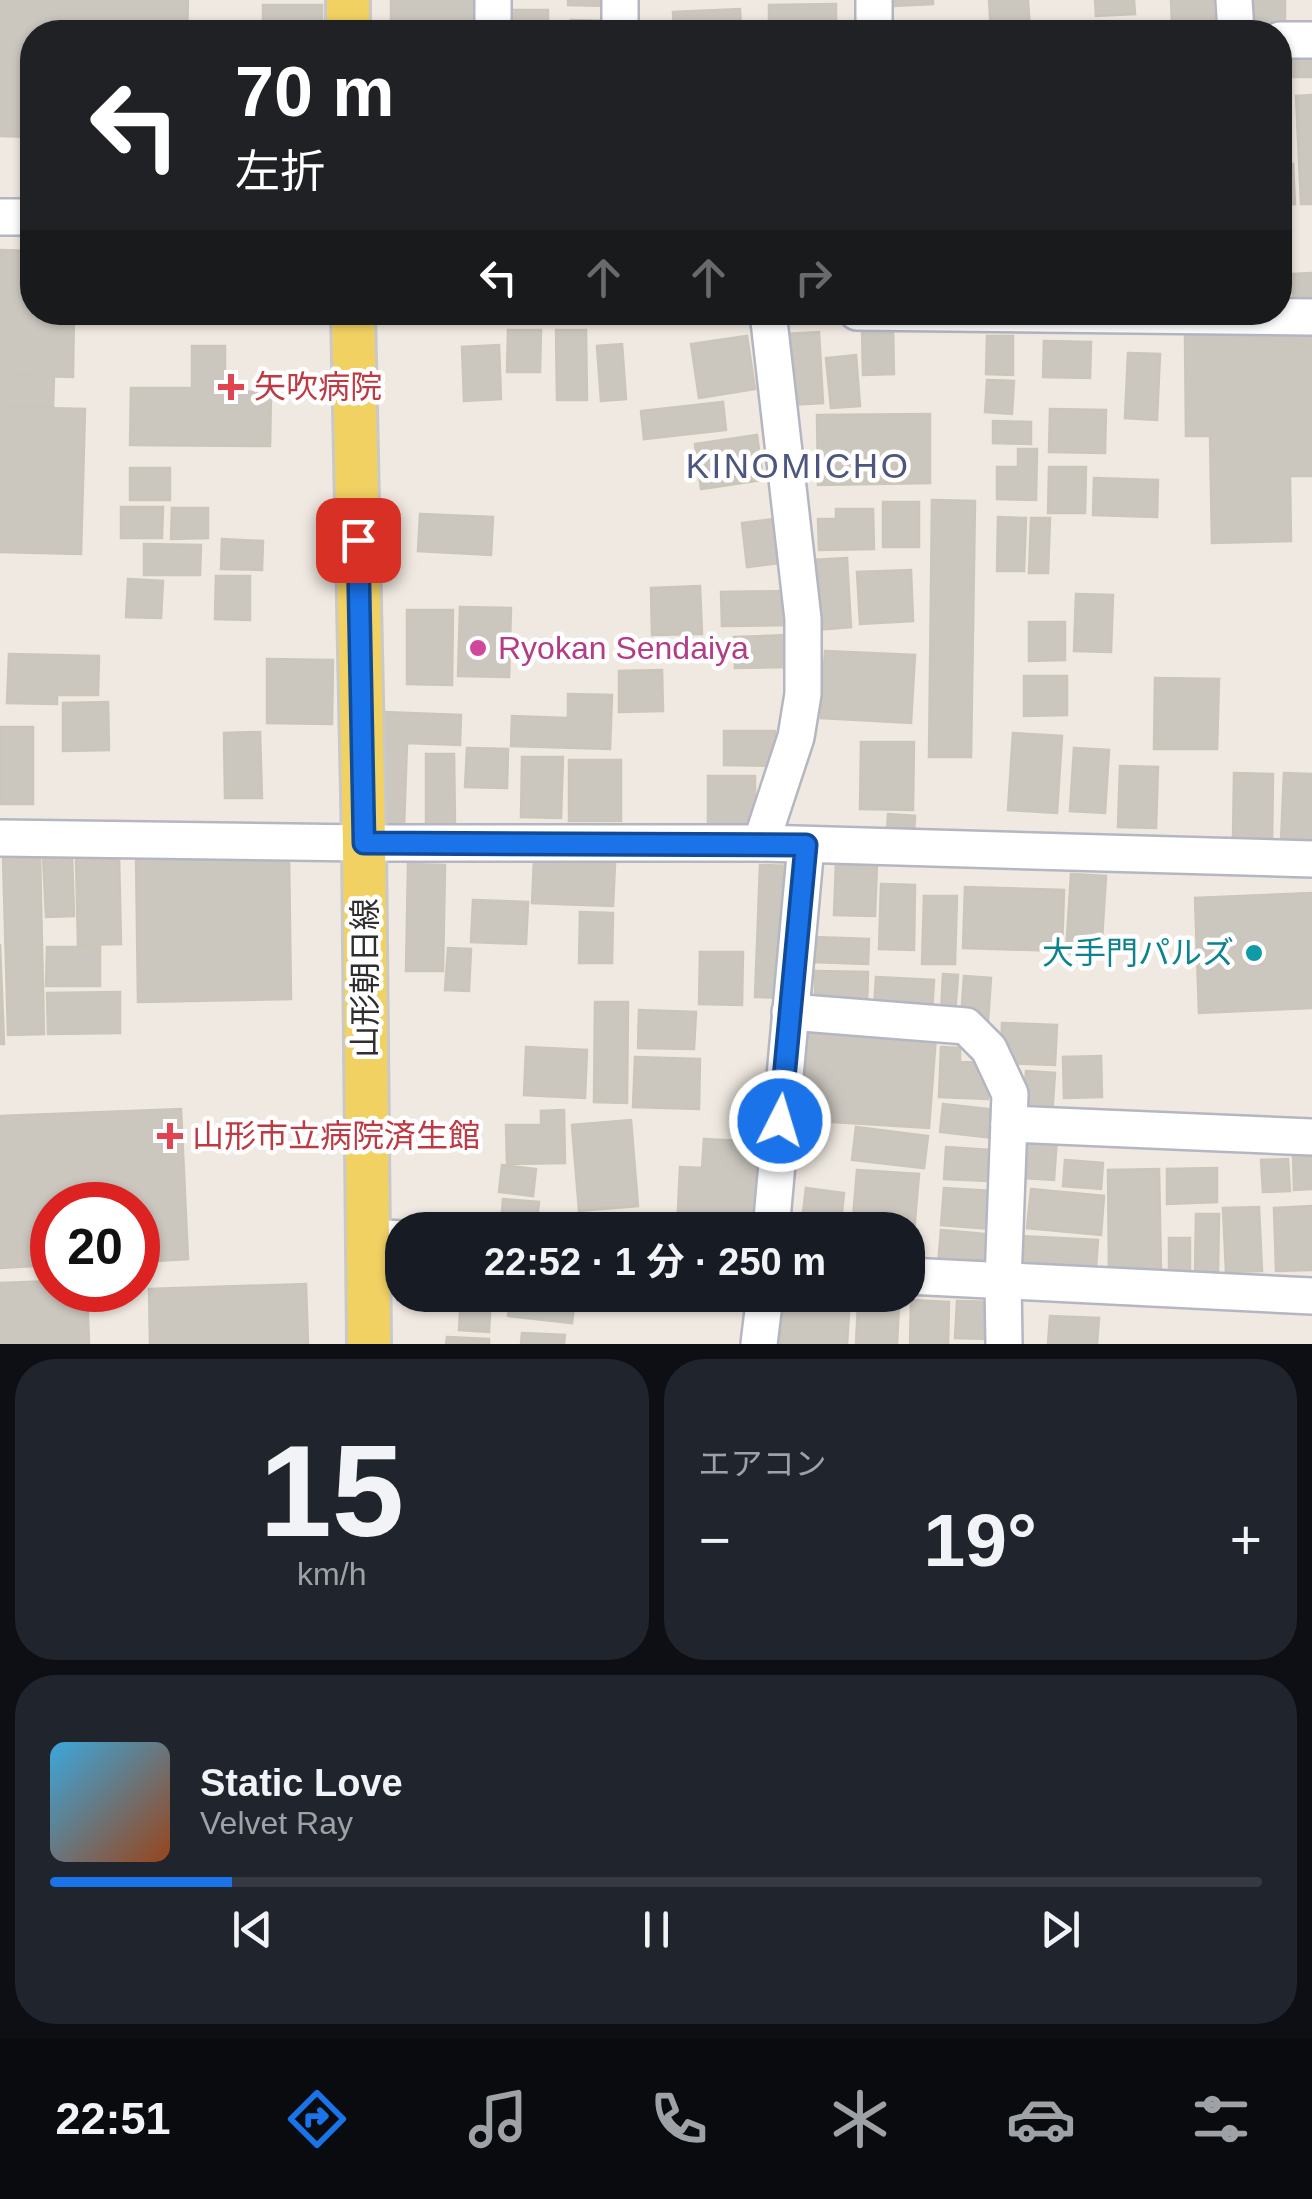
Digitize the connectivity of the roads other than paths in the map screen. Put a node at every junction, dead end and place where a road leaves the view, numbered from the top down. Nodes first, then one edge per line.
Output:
1 (354, 325) edge
2 (769, 325) edge
3 (0, 838) edge
4 (364, 843) junction
5 (761, 843) junction
6 (806, 845) junction
7 (1312, 859) edge
8 (790, 1012) junction
9 (1009, 1124) junction
10 (1312, 1136) edge
11 (773, 1212) edge
12 (385, 1238) edge
13 (925, 1277) edge
14 (1003, 1282) junction
15 (1312, 1296) edge
16 (763, 1312) edge
17 (369, 1344) edge
18 (760, 1344) edge
19 (1004, 1344) edge

1 - 4 main road, 山形朝日線
2 - 5 street
3 - 4 street
4 - 5 street
4 - 12 main road, 山形朝日線
5 - 6 street
6 - 7 street
6 - 8 street
8 - 9 street
8 - 11 street
9 - 10 street
9 - 14 street
12 - 17 main road, 山形朝日線
13 - 14 street
14 - 15 street
14 - 19 street
16 - 18 street

